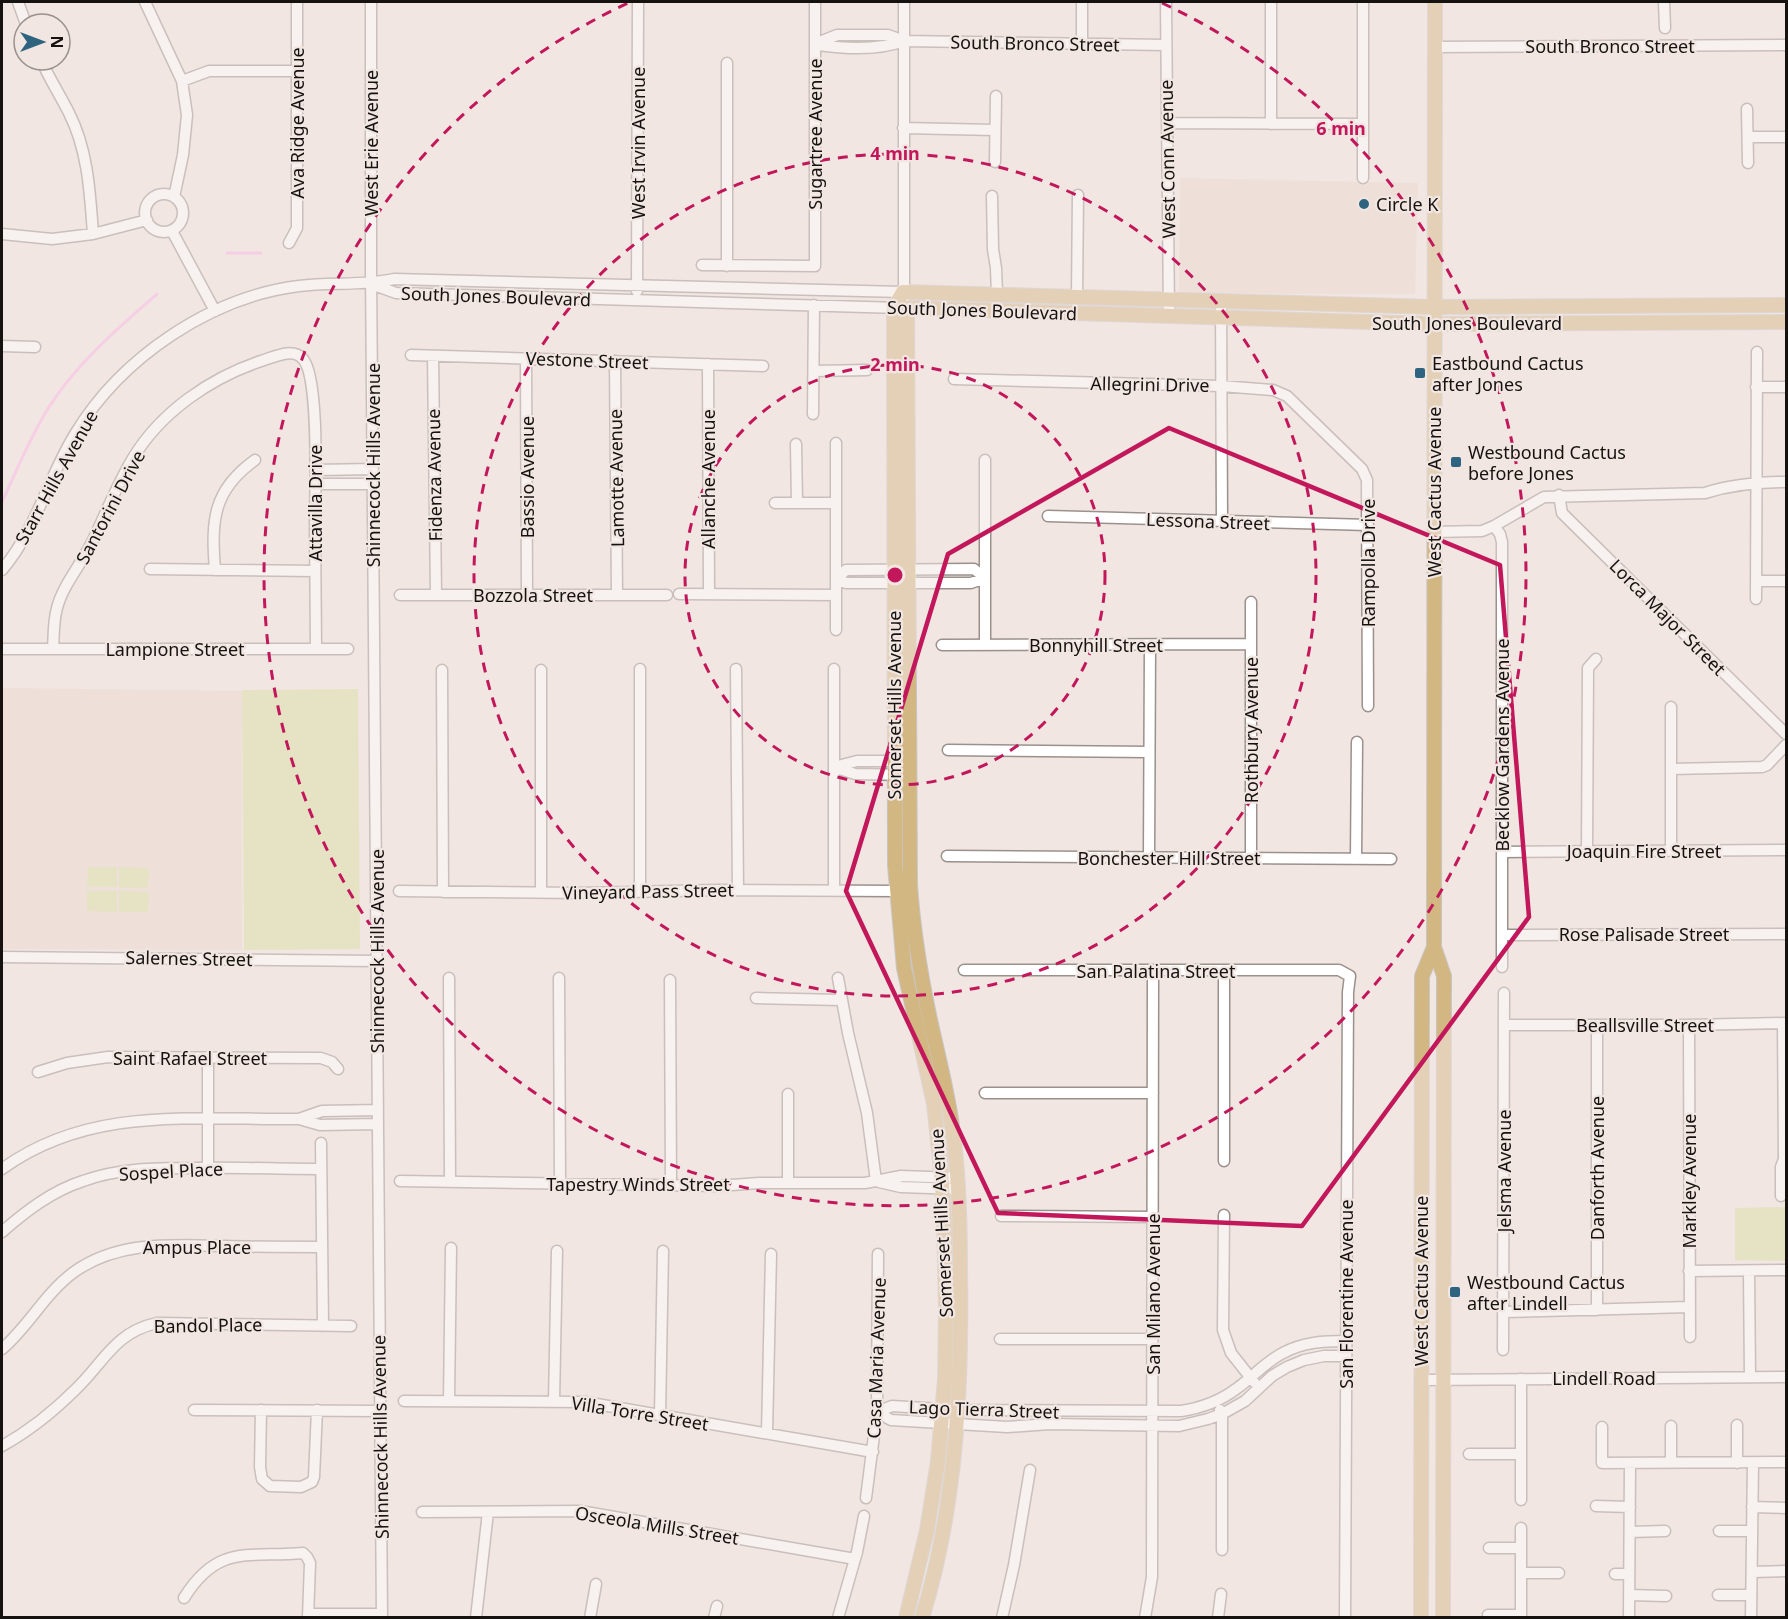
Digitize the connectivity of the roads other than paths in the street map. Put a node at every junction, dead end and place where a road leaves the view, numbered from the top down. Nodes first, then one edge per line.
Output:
1 (145, 2) edge
2 (297, 2) edge
3 (370, 2) edge
4 (638, 2) edge
5 (815, 2) edge
6 (904, 2) edge
7 (1082, 2) edge
8 (1166, 2) edge
9 (1271, 2) edge
10 (1363, 2) edge
11 (1434, 2) edge
12 (1664, 2) edge
13 (1665, 28) dead end
14 (903, 41) junction
15 (815, 44) junction
16 (1082, 45) junction
17 (1166, 45) junction
18 (1786, 45) edge
19 (1434, 47) junction
20 (727, 63) dead end
21 (297, 71) junction
22 (46, 72) edge
23 (182, 81) junction
24 (996, 96) dead end
25 (1747, 109) dead end
26 (1167, 123) junction
27 (1271, 124) junction
28 (1362, 124) junction
29 (903, 128) junction
30 (995, 130) junction
31 (1748, 137) junction
32 (1786, 137) edge
33 (995, 162) dead end
34 (1748, 163) dead end
35 (1363, 177) dead end
36 (1078, 195) dead end
37 (992, 196) dead end
38 (174, 197) junction
39 (147, 220) junction
40 (172, 231) junction
41 (2, 234) edge
42 (93, 234) junction
43 (289, 243) dead end
44 (702, 265) dead end
45 (727, 266) junction
46 (371, 284) junction
47 (637, 285) junction
48 (903, 292) junction
49 (997, 294) junction
50 (1077, 297) junction
51 (1169, 299) junction
52 (637, 300) junction
53 (1221, 300) junction
54 (814, 305) junction
55 (1786, 305) edge
56 (1434, 307) junction
57 (900, 308) junction
58 (215, 311) junction
59 (1169, 316) junction
60 (1221, 317) junction
61 (1786, 322) edge
62 (1434, 324) junction
63 (2, 346) edge
64 (35, 347) dead end
65 (1756, 352) dead end
66 (411, 355) dead end
67 (433, 356) junction
68 (304, 359) joint
69 (526, 359) junction
70 (615, 361) junction
71 (708, 364) junction
72 (763, 366) dead end
73 (867, 370) dead end
74 (814, 371) junction
75 (954, 379) dead end
76 (1221, 386) junction
77 (1756, 387) junction
78 (1786, 387) edge
79 (813, 414) dead end
80 (1328, 435) joint
81 (836, 443) dead end
82 (796, 444) dead end
83 (255, 460) dead end
84 (985, 460) dead end
85 (373, 469) junction
86 (316, 470) junction
87 (1756, 482) junction
88 (1786, 482) edge
89 (316, 484) junction
90 (373, 484) junction
91 (1559, 495) junction
92 (775, 503) dead end
93 (797, 503) junction
94 (836, 503) junction
95 (1048, 516) dead end
96 (1222, 521) junction
97 (1368, 525) junction
98 (1494, 526) junction
99 (1434, 532) junction
100 (150, 569) dead end
101 (2, 570) edge
102 (215, 570) junction
103 (315, 571) junction
104 (901, 576) junction
105 (985, 578) junction
106 (836, 579) junction
107 (1756, 580) junction
108 (1786, 581) edge
109 (667, 594) dead end
110 (678, 594) dead end
111 (710, 594) junction
112 (836, 594) junction
113 (400, 595) dead end
114 (436, 595) junction
115 (527, 595) junction
116 (617, 595) junction
117 (1756, 599) dead end
118 (1251, 602) dead end
119 (836, 630) dead end
120 (1251, 644) junction
121 (942, 645) dead end
122 (985, 645) junction
123 (1149, 645) junction
124 (2, 649) edge
125 (53, 649) junction
126 (316, 649) junction
127 (348, 649) dead end
128 (1596, 659) dead end
129 (640, 669) dead end
130 (736, 669) dead end
131 (834, 669) dead end
132 (442, 670) dead end
133 (541, 670) dead end
134 (1368, 706) dead end
135 (1671, 707) dead end
136 (1786, 734) edge
137 (1357, 742) dead end
138 (1786, 745) edge
139 (948, 750) dead end
140 (1149, 752) junction
141 (834, 767) junction
142 (894, 768) junction
143 (909, 768) junction
144 (1671, 769) junction
145 (1786, 850) edge
146 (1587, 851) junction
147 (1671, 851) junction
148 (1502, 852) junction
149 (946, 856) dead end
150 (1149, 857) junction
151 (1251, 858) junction
152 (1356, 859) junction
153 (1391, 859) dead end
154 (738, 890) junction
155 (834, 890) junction
156 (399, 891) dead end
157 (896, 891) junction
158 (443, 892) junction
159 (541, 892) junction
160 (640, 892) junction
161 (1786, 934) edge
162 (1502, 935) junction
163 (1434, 947) junction
164 (2, 957) edge
165 (377, 961) junction
166 (1502, 967) dead end
167 (964, 970) dead end
168 (1154, 971) junction
169 (1224, 971) junction
170 (1347, 973) joint
171 (449, 978) dead end
172 (559, 978) dead end
173 (838, 978) dead end
174 (670, 980) dead end
175 (1504, 993) dead end
176 (756, 999) dead end
177 (841, 1000) junction
178 (1784, 1023) edge
179 (1504, 1026) junction
180 (1597, 1026) junction
181 (1689, 1026) junction
182 (208, 1058) junction
183 (338, 1069) dead end
184 (38, 1072) dead end
185 (985, 1093) dead end
186 (1153, 1093) junction
187 (788, 1094) dead end
188 (378, 1110) junction
189 (208, 1119) junction
190 (298, 1119) junction
191 (378, 1124) junction
192 (321, 1143) dead end
193 (1785, 1159) edge
194 (1224, 1161) dead end
195 (208, 1168) junction
196 (2, 1169) edge
197 (321, 1169) junction
198 (400, 1181) dead end
199 (876, 1181) junction
200 (450, 1182) junction
201 (788, 1183) junction
202 (942, 1183) junction
203 (560, 1184) junction
204 (958, 1184) junction
205 (671, 1185) junction
206 (1781, 1196) dead end
207 (1224, 1215) dead end
208 (1001, 1216) dead end
209 (1153, 1217) junction
210 (2, 1232) edge
211 (322, 1247) junction
212 (451, 1248) dead end
213 (557, 1251) dead end
214 (663, 1251) dead end
215 (771, 1254) dead end
216 (878, 1254) dead end
217 (1689, 1270) junction
218 (1786, 1270) edge
219 (1749, 1271) junction
220 (1689, 1307) junction
221 (1597, 1311) junction
222 (1503, 1312) junction
223 (323, 1326) junction
224 (351, 1326) dead end
225 (1690, 1337) dead end
226 (1000, 1339) dead end
227 (1152, 1339) junction
228 (1346, 1341) junction
229 (2, 1348) edge
230 (1503, 1350) dead end
231 (1346, 1356) junction
232 (1750, 1377) junction
233 (1786, 1377) edge
234 (1250, 1378) junction
235 (1521, 1379) junction
236 (1421, 1380) junction
237 (1443, 1380) junction
238 (1259, 1388) junction
239 (404, 1401) dead end
240 (449, 1401) junction
241 (554, 1401) junction
242 (1216, 1401) junction
243 (194, 1410) dead end
244 (261, 1410) junction
245 (317, 1410) junction
246 (380, 1411) junction
247 (877, 1412) junction
248 (1152, 1412) junction
249 (1222, 1414) junction
250 (660, 1415) junction
251 (949, 1417) junction
252 (1737, 1425) dead end
253 (1152, 1426) junction
254 (1671, 1426) dead end
255 (1602, 1427) dead end
256 (767, 1433) junction
257 (2, 1446) edge
258 (873, 1452) junction
259 (1469, 1454) dead end
260 (1521, 1454) junction
261 (1737, 1462) junction
262 (1753, 1462) junction
263 (1786, 1462) edge
264 (1630, 1463) junction
265 (1671, 1463) junction
266 (1030, 1470) dead end
267 (866, 1498) dead end
268 (1521, 1500) dead end
269 (1596, 1506) dead end
270 (1630, 1507) junction
271 (1752, 1508) junction
272 (1786, 1508) edge
273 (422, 1512) dead end
274 (488, 1512) junction
275 (864, 1516) dead end
276 (1521, 1528) dead end
277 (1665, 1531) dead end
278 (1719, 1531) dead end
279 (1752, 1531) junction
280 (1630, 1532) junction
281 (1489, 1548) dead end
282 (1521, 1548) junction
283 (1222, 1550) dead end
284 (855, 1559) junction
285 (1786, 1571) edge
286 (1752, 1572) junction
287 (1521, 1573) junction
288 (1559, 1573) dead end
289 (1615, 1574) dead end
290 (1629, 1574) junction
291 (596, 1584) dead end
292 (1221, 1594) dead end
293 (1629, 1595) junction
294 (1718, 1595) dead end
295 (1751, 1595) junction
296 (1666, 1596) dead end
297 (184, 1598) dead end
298 (717, 1606) dead end
299 (308, 1616) edge
300 (382, 1616) edge
301 (1488, 1616) dead end
302 (1521, 1616) edge
303 (476, 1617) edge
304 (591, 1617) edge
305 (714, 1617) edge
306 (838, 1617) edge
307 (906, 1617) edge
308 (922, 1617) edge
309 (1002, 1617) edge
310 (1145, 1617) edge
311 (1218, 1617) edge
312 (1345, 1617) edge
313 (1420, 1617) edge
314 (1443, 1617) edge
315 (1629, 1617) edge
316 (1751, 1617) edge

1 - 23 street
2 - 21 street, Ava Ridge Avenue
3 - 46 street, West Erie Avenue
4 - 47 street, West Irvin Avenue
5 - 15 street, Sugartree Avenue
6 - 14 street
7 - 16 street
8 - 17 street, West Conn Avenue
9 - 27 street
10 - 28 street
11 - 19 main road, West Cactus Avenue
12 - 13 street
14 - 15 street, South Bronco Street
14 - 16 street, South Bronco Street
14 - 29 street
15 - 45 street, Sugartree Avenue
16 - 17 street, South Bronco Street
17 - 26 street, West Conn Avenue
18 - 19 street, South Bronco Street
19 - 56 main road, West Cactus Avenue
20 - 45 street
21 - 23 street
21 - 43 street, Ava Ridge Avenue
22 - 42 street
23 - 38 street
24 - 30 street
25 - 31 street
26 - 27 street
26 - 51 street, West Conn Avenue
27 - 28 street
28 - 35 street
29 - 30 street
29 - 48 street
30 - 33 street
31 - 32 street
31 - 34 street
36 - 50 street
37 - 49 street
38 - 39 street
38 - 40 street
39 - 40 street
39 - 42 street
40 - 58 street
41 - 42 street
44 - 45 street
46 - 47 street, South Jones Boulevard
46 - 52 street, South Jones Boulevard
46 - 58 street, Starr Hills Avenue
46 - 85 street, Shinnecock Hills Avenue
47 - 48 street, South Jones Boulevard
47 - 52 street, West Irvin Avenue
48 - 49 main road, South Jones Boulevard
48 - 57 main road, Somerset Hills Avenue
49 - 50 main road, South Jones Boulevard
50 - 51 main road, South Jones Boulevard
51 - 53 main road, South Jones Boulevard
51 - 59 street, West Conn Avenue
52 - 54 street, South Jones Boulevard
53 - 56 main road, South Jones Boulevard
53 - 60 street
54 - 57 street, South Jones Boulevard
54 - 74 street
55 - 56 main road, South Jones Boulevard
56 - 62 main road, West Cactus Avenue
57 - 59 main road, South Jones Boulevard
57 - 104 main road, Somerset Hills Avenue
58 - 101 street, Starr Hills Avenue
59 - 60 main road, South Jones Boulevard
60 - 62 main road, South Jones Boulevard
60 - 76 street
61 - 62 main road, South Jones Boulevard
62 - 99 main road, West Cactus Avenue
63 - 64 street
65 - 77 street
66 - 67 street, Vestone Street
67 - 69 street, Vestone Street
67 - 114 street, Fidenza Avenue
68 - 86 street, Attavilla Drive
68 - 125 street, Santorini Drive
69 - 70 street, Vestone Street
69 - 115 street, Bassio Avenue
70 - 71 street, Vestone Street
70 - 116 street, Lamotte Avenue
71 - 72 street, Vestone Street
71 - 111 street, Allanche Avenue
73 - 74 street
74 - 79 street
75 - 76 street, Allegrini Drive
76 - 80 street, Allegrini Drive
76 - 96 street
77 - 78 street
77 - 87 street
80 - 97 street, Rampolla Drive
81 - 94 street
82 - 93 street
83 - 102 street
84 - 105 street
85 - 86 street
85 - 90 street, Shinnecock Hills Avenue
86 - 89 street, Attavilla Drive
87 - 88 street
87 - 91 street
87 - 107 street
89 - 90 street
89 - 103 street, Attavilla Drive
90 - 165 street, Shinnecock Hills Avenue
91 - 98 street
91 - 136 street, Lorca Major Street
92 - 93 street
93 - 94 street
94 - 106 street
95 - 96 street, Lessona Street
96 - 97 street, Lessona Street
97 - 134 street, Rampolla Drive
98 - 99 street
98 - 148 street, Becklow Gardens Avenue
99 - 163 main road, West Cactus Avenue
100 - 102 street
102 - 103 street
103 - 126 street, Attavilla Drive
104 - 105 street
104 - 106 street
104 - 142 main road, Somerset Hills Avenue
104 - 143 main road, Somerset Hills Avenue
105 - 122 street
106 - 112 street
107 - 108 street
107 - 117 street
109 - 116 street, Bozzola Street
110 - 111 street
111 - 112 street
112 - 119 street
113 - 114 street, Bozzola Street
114 - 115 street, Bozzola Street
115 - 116 street, Bozzola Street
118 - 120 street, Rothbury Avenue
120 - 123 street, Bonnyhill Street
120 - 151 street, Rothbury Avenue
121 - 122 street, Bonnyhill Street
122 - 123 street, Bonnyhill Street
123 - 140 street
124 - 125 street, Lampione Street
125 - 126 street, Lampione Street
126 - 127 street, Lampione Street
128 - 146 street
129 - 160 street
130 - 154 street
131 - 141 street
132 - 158 street
133 - 159 street
135 - 144 street
137 - 152 street
138 - 144 street
139 - 140 street
140 - 150 street
141 - 142 street
141 - 155 street
142 - 143 street
142 - 157 main road, Somerset Hills Avenue
143 - 204 main road, Somerset Hills Avenue
144 - 147 street
145 - 147 street, Joaquin Fire Street
146 - 147 street, Joaquin Fire Street
146 - 148 street, Joaquin Fire Street
148 - 162 street, Becklow Gardens Avenue
149 - 150 street, Bonchester Hill Street
150 - 151 street, Bonchester Hill Street
151 - 152 street, Bonchester Hill Street
152 - 153 street, Bonchester Hill Street
154 - 155 street, Vineyard Pass Street
154 - 160 street, Vineyard Pass Street
155 - 157 street, Vineyard Pass Street
156 - 158 street, Vineyard Pass Street
157 - 202 main road, Somerset Hills Avenue
158 - 159 street, Vineyard Pass Street
159 - 160 street, Vineyard Pass Street
161 - 162 street, Rose Palisade Street
162 - 166 street, Becklow Gardens Avenue
163 - 236 main road, West Cactus Avenue
163 - 237 main road, West Cactus Avenue
164 - 165 street, Salernes Street
165 - 188 street, Shinnecock Hills Avenue
167 - 168 street, San Palatina Street
168 - 169 street, San Palatina Street
168 - 186 street, San Milano Avenue
169 - 170 street, San Palatina Street
169 - 194 street
170 - 228 street, San Florentine Avenue
171 - 200 street
172 - 203 street
173 - 177 street
174 - 205 street
175 - 179 street, Jelsma Avenue
176 - 177 street
177 - 199 street
178 - 181 street, Beallsville Street
178 - 193 street
179 - 180 street, Beallsville Street
179 - 222 street, Jelsma Avenue
180 - 181 street, Beallsville Street
180 - 221 street, Danforth Avenue
181 - 217 street, Markley Avenue
182 - 183 street, Saint Rafael Street
182 - 184 street, Saint Rafael Street
182 - 189 street
185 - 186 street
186 - 209 street, San Milano Avenue
187 - 201 street
188 - 190 street
188 - 191 street, Shinnecock Hills Avenue
189 - 190 street
189 - 195 street
189 - 196 street
190 - 191 street
191 - 246 street, Shinnecock Hills Avenue
192 - 197 street
193 - 206 street
195 - 197 street, Sospel Place
195 - 210 street, Sospel Place
197 - 211 street
198 - 200 street, Tapestry Winds Street
199 - 201 street, Tapestry Winds Street
199 - 202 street, Tapestry Winds Street
200 - 203 street, Tapestry Winds Street
201 - 205 street, Tapestry Winds Street
202 - 204 street, Tapestry Winds Street
202 - 251 main road, Somerset Hills Avenue
203 - 205 street, Tapestry Winds Street
204 - 251 main road, Somerset Hills Avenue
207 - 234 street
208 - 209 street
209 - 227 street, San Milano Avenue
211 - 223 street
211 - 229 street, Ampus Place
212 - 240 street
213 - 241 street
214 - 250 street
215 - 256 street
216 - 247 street, Casa Maria Avenue
217 - 219 street
217 - 220 street, Markley Avenue
218 - 219 street
219 - 232 street
220 - 221 street
220 - 225 street, Markley Avenue
221 - 222 street
222 - 230 street, Jelsma Avenue
223 - 224 street, Bandol Place
223 - 257 street, Bandol Place
226 - 227 street
227 - 248 street, San Milano Avenue
228 - 231 street, San Florentine Avenue
228 - 234 street, Lago Tierra Street
231 - 238 street, Lago Tierra Street
231 - 312 street, San Florentine Avenue
232 - 233 street, Lindell Road
232 - 235 street, Lindell Road
234 - 238 street
234 - 242 street, Lago Tierra Street
235 - 237 street, Lindell Road
235 - 260 street
236 - 237 street, Lindell Road
236 - 313 main road, West Cactus Avenue
237 - 314 main road, West Cactus Avenue
238 - 249 street, Lago Tierra Street
239 - 240 street, Villa Torre Street
240 - 241 street, Villa Torre Street
241 - 250 street, Villa Torre Street
242 - 248 street, Lago Tierra Street
242 - 249 street
243 - 244 street
244 - 245 street
244 - 245 street
245 - 246 street
246 - 300 street, Shinnecock Hills Avenue
247 - 251 street, Lago Tierra Street
247 - 258 street, Casa Maria Avenue
248 - 251 street, Lago Tierra Street
248 - 253 street, San Milano Avenue
249 - 253 street, Lago Tierra Street
249 - 283 street
250 - 256 street, Villa Torre Street
251 - 253 street, Lago Tierra Street
251 - 307 main road, Somerset Hills Avenue
251 - 308 main road, Somerset Hills Avenue
252 - 261 street
253 - 310 street, San Milano Avenue
254 - 265 street
255 - 264 street
256 - 258 street, Villa Torre Street
258 - 267 street, Casa Maria Avenue
259 - 260 street
260 - 268 street
261 - 262 street
261 - 265 street
262 - 263 street
262 - 271 street
264 - 265 street
264 - 270 street
266 - 309 street
269 - 270 street
270 - 280 street
271 - 272 street
271 - 279 street
273 - 274 street, Osceola Mills Street
274 - 284 street, Osceola Mills Street
274 - 303 street
275 - 284 street
276 - 282 street
277 - 280 street
278 - 279 street
279 - 286 street
280 - 290 street
281 - 282 street
282 - 287 street
284 - 306 street
285 - 286 street
286 - 295 street
287 - 288 street
287 - 302 street
289 - 290 street
290 - 293 street
291 - 304 street
292 - 311 street
293 - 296 street
293 - 315 street
294 - 295 street
295 - 316 street
297 - 299 street
298 - 305 street
299 - 300 street
301 - 302 street

